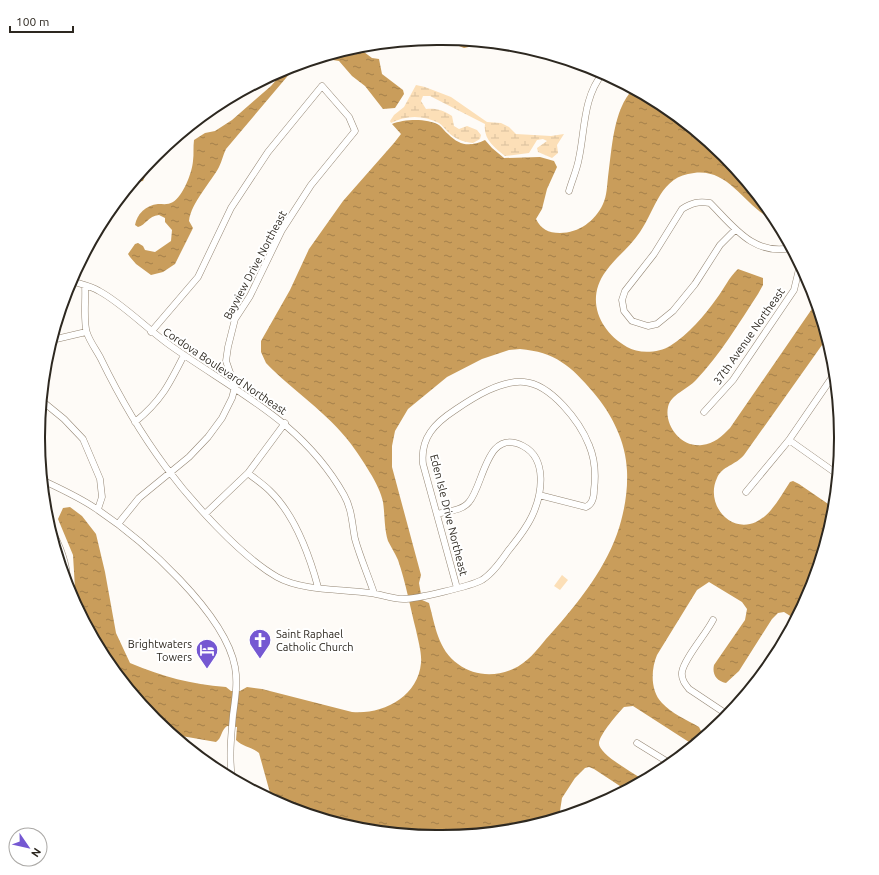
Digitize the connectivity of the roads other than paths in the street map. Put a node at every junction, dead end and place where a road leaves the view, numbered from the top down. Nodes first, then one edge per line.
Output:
1 (600, 78) edge
2 (569, 191) dead end
3 (735, 230) junction
4 (785, 249) edge
5 (798, 273) edge
6 (77, 283) edge
7 (86, 286) junction
8 (86, 332) junction
9 (151, 332) junction
10 (57, 339) edge
11 (184, 355) junction
12 (830, 380) edge
13 (235, 387) junction
14 (47, 405) edge
15 (704, 412) dead end
16 (135, 422) junction
17 (285, 423) junction
18 (789, 440) junction
19 (832, 470) edge
20 (169, 472) junction
21 (248, 473) junction
22 (48, 483) edge
23 (746, 492) dead end
24 (539, 495) junction
25 (98, 509) junction
26 (205, 514) junction
27 (437, 514) junction
28 (118, 524) junction
29 (318, 587) junction
30 (457, 588) junction
31 (374, 593) junction
32 (713, 620) dead end
33 (722, 711) edge
34 (636, 743) dead end
35 (665, 760) edge
36 (231, 771) edge

1 - 2 street
3 - 3 street
3 - 4 street
5 - 15 street, 37th Avenue Northeast
6 - 7 street, Cordova Boulevard Northeast
7 - 8 street
7 - 9 street, Cordova Boulevard Northeast
8 - 10 street
8 - 16 street
9 - 11 street, Cordova Boulevard Northeast
9 - 13 street, Bayview Drive Northeast
11 - 13 street, Cordova Boulevard Northeast
11 - 16 street
12 - 18 street
13 - 17 street, Cordova Boulevard Northeast
13 - 20 street
14 - 25 street
16 - 20 street
17 - 21 street
17 - 31 street, Cordova Boulevard Northeast
18 - 19 street
18 - 23 street
20 - 26 street
20 - 28 street
21 - 26 street
21 - 29 street
22 - 25 street
24 - 27 street
24 - 27 street, Eden Isle Drive Northeast
24 - 30 street
25 - 28 street
26 - 29 street
27 - 30 street, Eden Isle Drive Northeast
28 - 36 street
29 - 31 street
30 - 31 street
32 - 33 street
34 - 35 street

